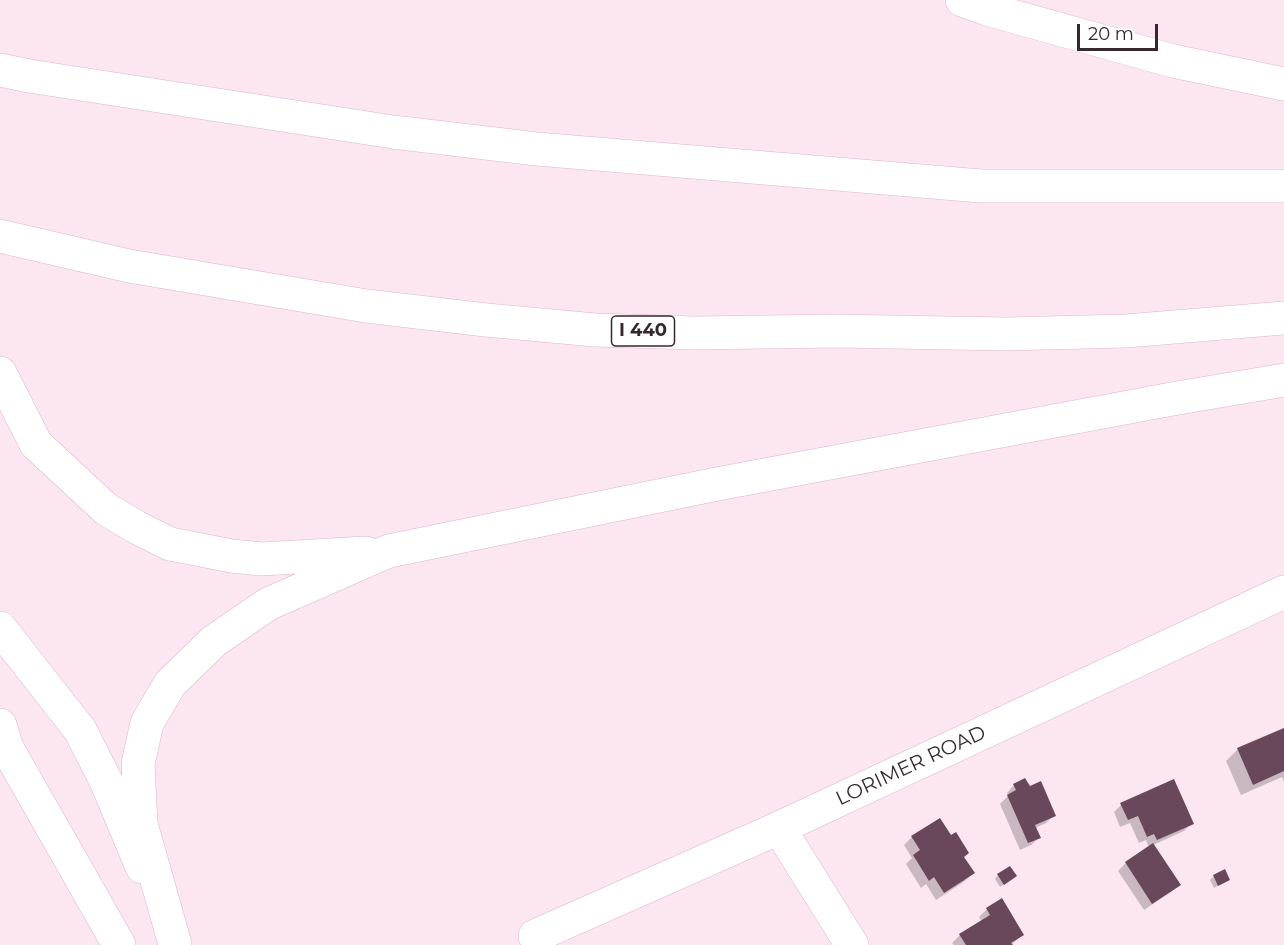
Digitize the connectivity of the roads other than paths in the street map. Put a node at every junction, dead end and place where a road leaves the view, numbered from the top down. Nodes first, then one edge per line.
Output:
1 (962, 0) edge
2 (14, 73) edge
3 (1284, 84) edge
4 (1284, 186) edge
5 (4, 237) edge
6 (1284, 318) edge
7 (0, 373) edge
8 (1284, 380) edge
9 (389, 551) junction
10 (1284, 592) edge
11 (0, 628) edge
12 (2, 739) edge
13 (779, 828) junction
14 (535, 936) dead end
15 (119, 945) edge
16 (175, 945) edge
17 (852, 945) edge

1 - 3 main road
2 - 4 main road
5 - 6 main road, I 440
7 - 9 main road
8 - 9 main road
9 - 16 main road
10 - 13 main road, LORIMER ROAD
11 - 16 main road
12 - 15 main road
13 - 14 main road, LORIMER ROAD
13 - 17 main road

